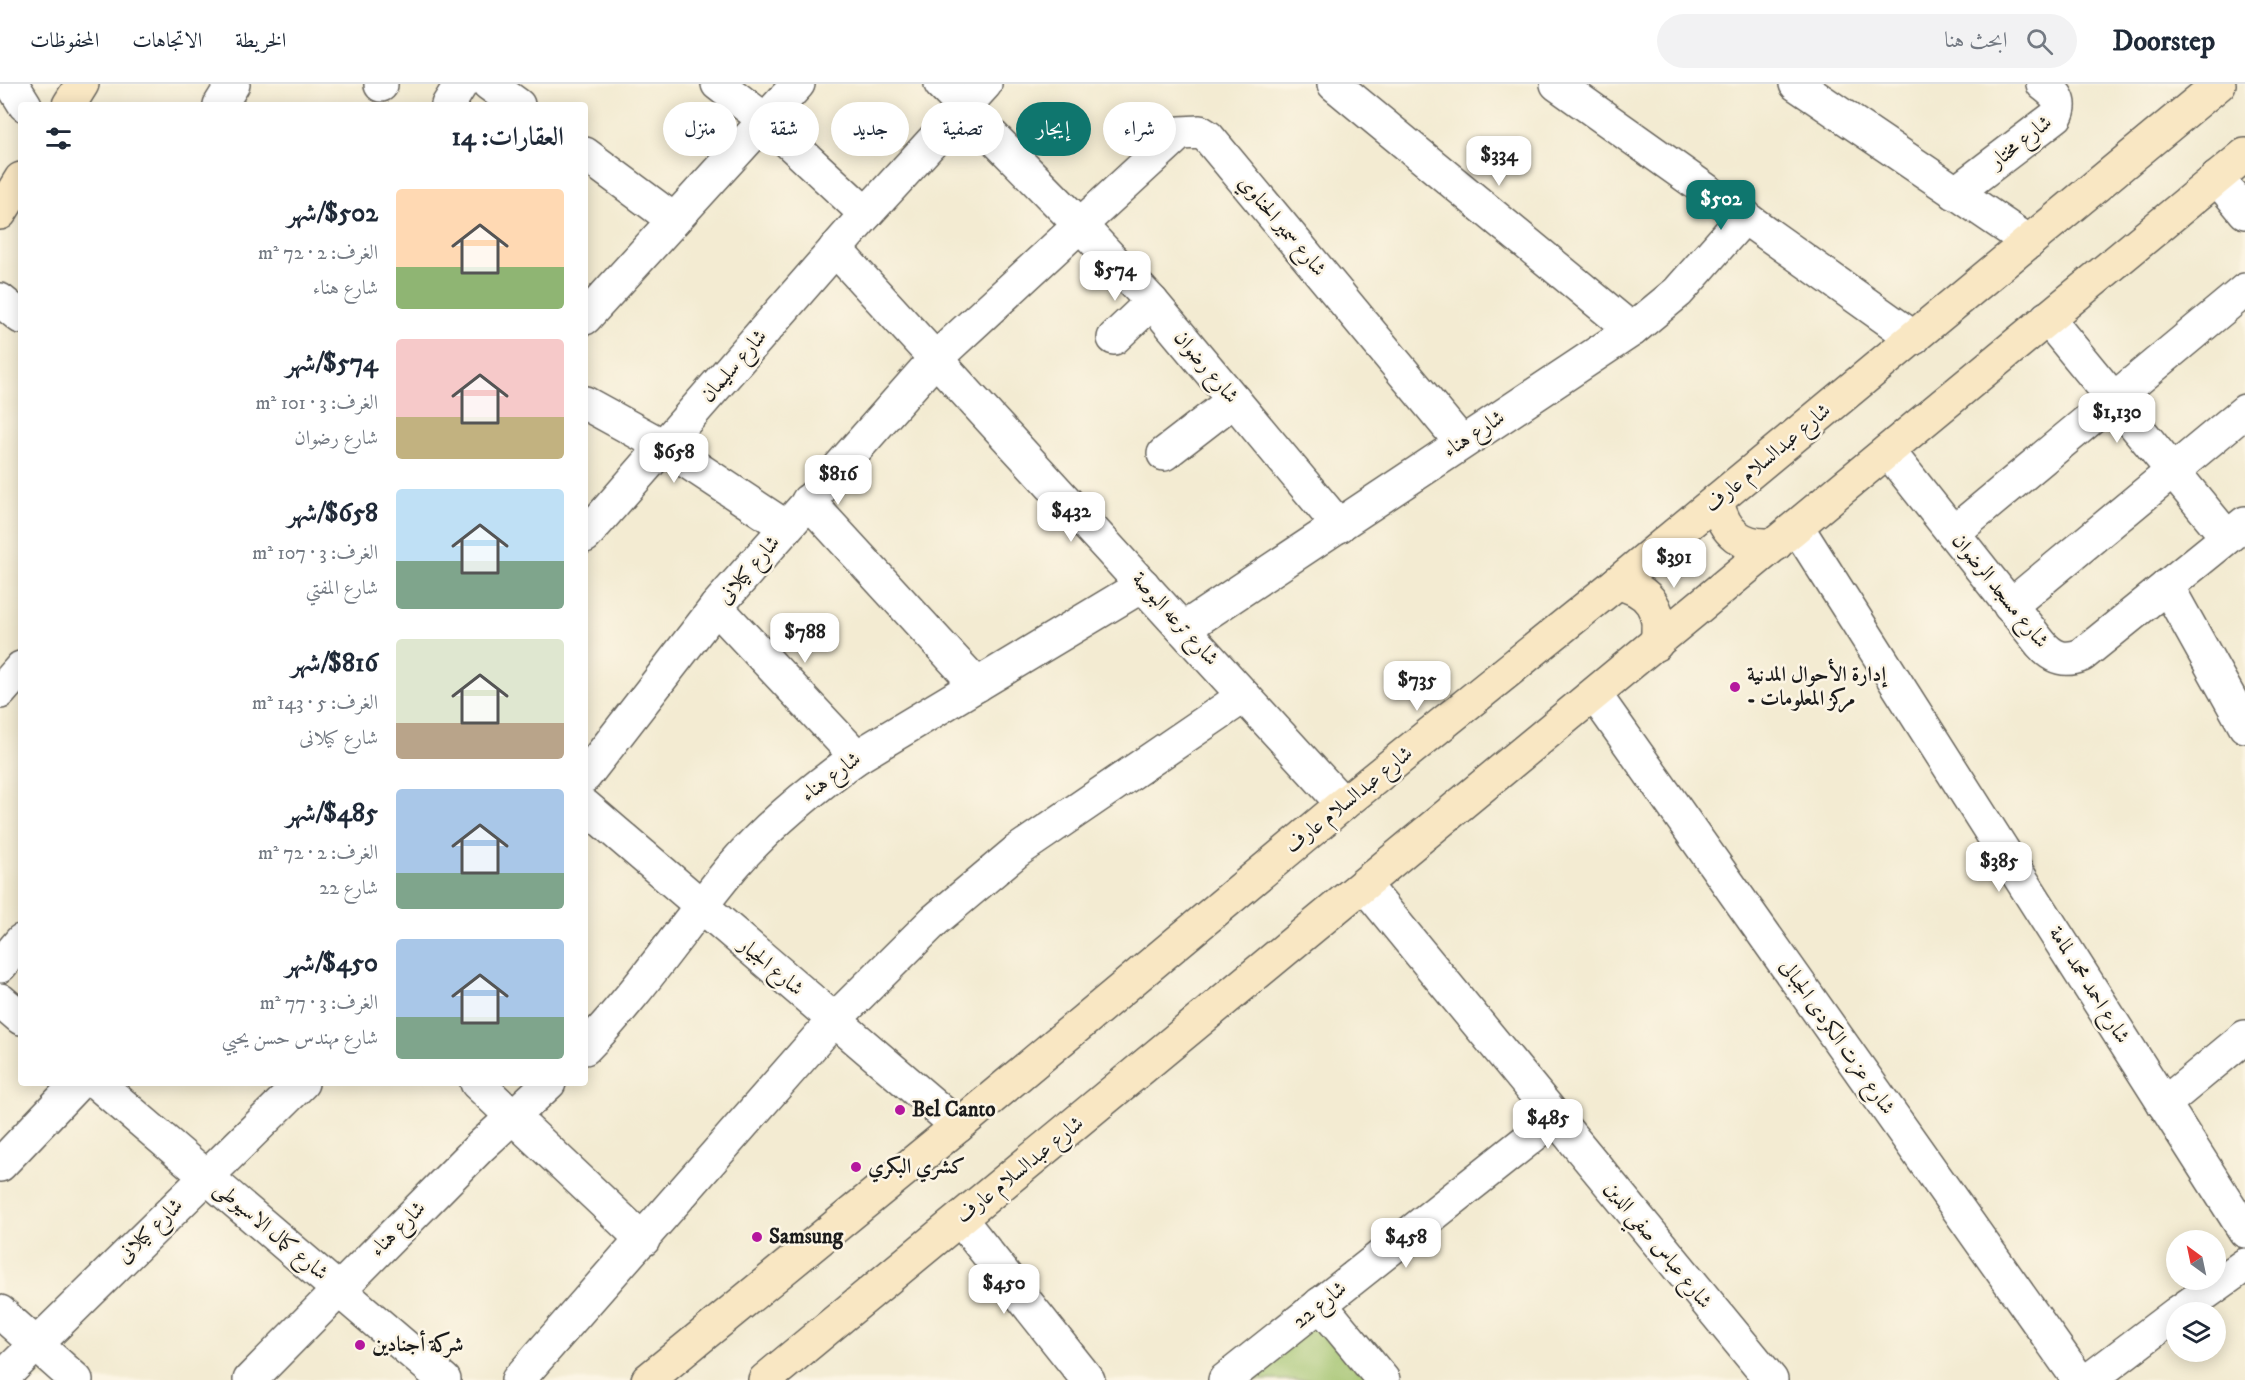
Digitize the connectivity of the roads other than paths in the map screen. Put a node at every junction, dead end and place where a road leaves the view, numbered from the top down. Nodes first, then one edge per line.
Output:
1 (12, 84) edge
2 (233, 84) edge
3 (461, 84) edge
4 (489, 84) edge
5 (718, 84) edge
6 (798, 84) edge
7 (1334, 84) edge
8 (1557, 84) edge
9 (1796, 84) edge
10 (2043, 84) edge
11 (2219, 84) edge
12 (964, 91) edge
13 (23, 102) edge
14 (222, 102) edge
15 (450, 102) edge
16 (514, 102) edge
17 (782, 102) edge
18 (749, 108) edge
19 (749, 138) edge
20 (2245, 155) edge
21 (588, 156) edge
22 (804, 156) edge
23 (2217, 178) junction
24 (18, 184) edge
25 (1955, 193) junction
26 (2245, 212) edge
27 (0, 213) edge
28 (866, 214) junction
29 (1744, 216) junction
30 (674, 220) junction
31 (1080, 225) junction
32 (2029, 242) junction
33 (835, 249) junction
34 (2245, 290) edge
35 (0, 300) edge
36 (1152, 302) junction
37 (18, 315) edge
38 (588, 315) edge
39 (2047, 318) junction
40 (1632, 330) junction
41 (1914, 338) junction
42 (1114, 339) dead end
43 (936, 358) junction
44 (2114, 399) junction
45 (1234, 400) junction
46 (588, 405) edge
47 (2245, 411) edge
48 (1461, 442) junction
49 (665, 447) junction
50 (1888, 451) junction
51 (1164, 454) dead end
52 (2173, 471) junction
53 (1717, 500) junction
54 (808, 501) junction
55 (1339, 526) junction
56 (786, 527) junction
57 (2236, 530) edge
58 (588, 533) edge
59 (1953, 533) junction
60 (1787, 535) junction
61 (1617, 583) junction
62 (1143, 585) junction
63 (2167, 586) junction
64 (2010, 606) junction
65 (716, 607) junction
66 (1183, 629) junction
67 (1656, 644) junction
68 (977, 685) junction
69 (1594, 695) junction
70 (1244, 696) junction
71 (2245, 726) edge
72 (857, 757) junction
73 (588, 772) edge
74 (1343, 804) junction
75 (588, 809) edge
76 (1365, 886) junction
77 (700, 907) junction
78 (18, 945) edge
79 (0, 966) edge
80 (0, 1000) edge
81 (18, 1015) edge
82 (834, 1020) junction
83 (2245, 1037) edge
84 (588, 1044) edge
85 (75, 1086) edge
86 (100, 1086) edge
87 (299, 1086) edge
88 (480, 1086) edge
89 (546, 1086) edge
90 (2164, 1104) junction
91 (513, 1117) junction
92 (1555, 1118) junction
93 (958, 1126) junction
94 (0, 1165) edge
95 (205, 1176) junction
96 (960, 1219) junction
97 (2245, 1232) edge
98 (643, 1240) junction
99 (2245, 1265) edge
100 (338, 1288) junction
101 (2193, 1302) edge
102 (1320, 1304) junction
103 (0, 1312) edge
104 (2166, 1322) edge
105 (36, 1343) junction
106 (0, 1380) edge
107 (76, 1380) edge
108 (250, 1380) edge
109 (444, 1380) edge
110 (518, 1380) edge
111 (648, 1380) edge
112 (765, 1380) edge
113 (1088, 1380) edge
114 (1226, 1380) edge
115 (1383, 1380) edge
116 (1771, 1380) edge
117 (2079, 1380) edge
118 (2089, 1380) edge

1 - 13 street
2 - 14 street
3 - 15 street
4 - 16 street
5 - 18 street
6 - 17 street
7 - 40 street
8 - 29 street
9 - 25 street
10 - 25 street, شارع مختار
11 - 32 main road, شارع عبدالسلام عارف
12 - 28 street, شارع سليمان
12 - 31 street, شارع رضوان
19 - 30 street
20 - 23 main road, شارع عبدالسلام عارف
21 - 30 street
22 - 28 street
23 - 26 street
23 - 39 main road, شارع عبدالسلام عارف
24 - 27 main road
25 - 32 street
28 - 33 street, شارع سليمان
29 - 40 street, شارع هناء
29 - 41 street
30 - 38 street
31 - 36 street, شارع رضوان
31 - 43 street, شارع كيلانى
31 - 48 street, شارع سمير الحناوي
32 - 41 main road, شارع عبدالسلام عارف
33 - 43 street, شارع ترعه البوصة
33 - 49 street, شارع سليمان
34 - 44 street
35 - 37 street
36 - 42 street
36 - 45 street, شارع رضوان
39 - 44 street
39 - 50 main road, شارع عبدالسلام عارف
40 - 48 street, شارع هناء
41 - 53 main road, شارع عبدالسلام عارف
43 - 54 street, شارع كيلانى
43 - 62 street, شارع ترعه البوصة
44 - 52 street
44 - 59 street
45 - 51 street
45 - 55 street, شارع رضوان
46 - 49 street
47 - 52 street
48 - 55 street, شارع هناء
49 - 56 street
49 - 58 street, شارع سليمان
50 - 59 street, شارع مسجد الرضوان
50 - 60 main road, شارع عبدالسلام عارف
52 - 57 street
52 - 64 street
53 - 60 main road
53 - 61 main road, شارع عبدالسلام عارف
54 - 56 street, شارع كيلانى
54 - 68 street
55 - 66 street, شارع هناء
56 - 65 street, شارع كيلانى
57 - 63 street, شارع مسجد الرضوان
59 - 64 street, شارع مسجد الرضوان
60 - 67 main road, شارع عبدالسلام عارف
60 - 90 street, شارع احمد محمد لمامة
61 - 67 main road
61 - 74 main road, شارع عبدالسلام عارف
62 - 66 street, شارع ترعه البوصة
62 - 68 street, شارع هناء
63 - 64 street, شارع مسجد الرضوان
63 - 71 street
65 - 72 street
65 - 73 street, شارع كيلانى
66 - 70 street, شارع ترعه البوصة
67 - 69 main road, شارع عبدالسلام عارف
68 - 72 street, شارع هناء
69 - 76 main road, شارع عبدالسلام عارف
69 - 117 street, شارع عزت الكردى الجبالى
70 - 74 street, شارع ترعه البوصة
70 - 82 street
72 - 77 street, شارع هناء
74 - 93 main road, شارع عبدالسلام عارف
75 - 77 street, شارع الجيار
76 - 92 street, شارع عباس صفي الدين
76 - 96 main road, شارع عبدالسلام عارف
77 - 82 street, شارع الجيار
77 - 84 street, شارع هناء
78 - 79 street
80 - 81 street
82 - 93 street, شارع الجيار
82 - 98 street
83 - 90 street
85 - 94 street
86 - 95 street, شارع كمال الاسيوطى
87 - 95 street, شارع كيلانى
88 - 91 street
89 - 91 street, شارع هناء
90 - 97 street, شارع احمد محمد لمامة
91 - 98 street
91 - 100 street, شارع هناء
92 - 102 street, شارع 22
92 - 116 street, شارع عباس صفي الدين
93 - 111 main road, شارع عبدالسلام عارف
95 - 100 street, شارع كمال الاسيوطى
95 - 105 street, شارع كيلانى
96 - 112 main road, شارع عبدالسلام عارف
96 - 113 street
98 - 110 street
99 - 101 street
100 - 108 street, شارع هناء
100 - 109 street, شارع كمال الاسيوطى
102 - 114 street, شارع 22
102 - 115 street
103 - 105 street
104 - 118 street
105 - 106 street, شارع كيلانى
105 - 107 street

